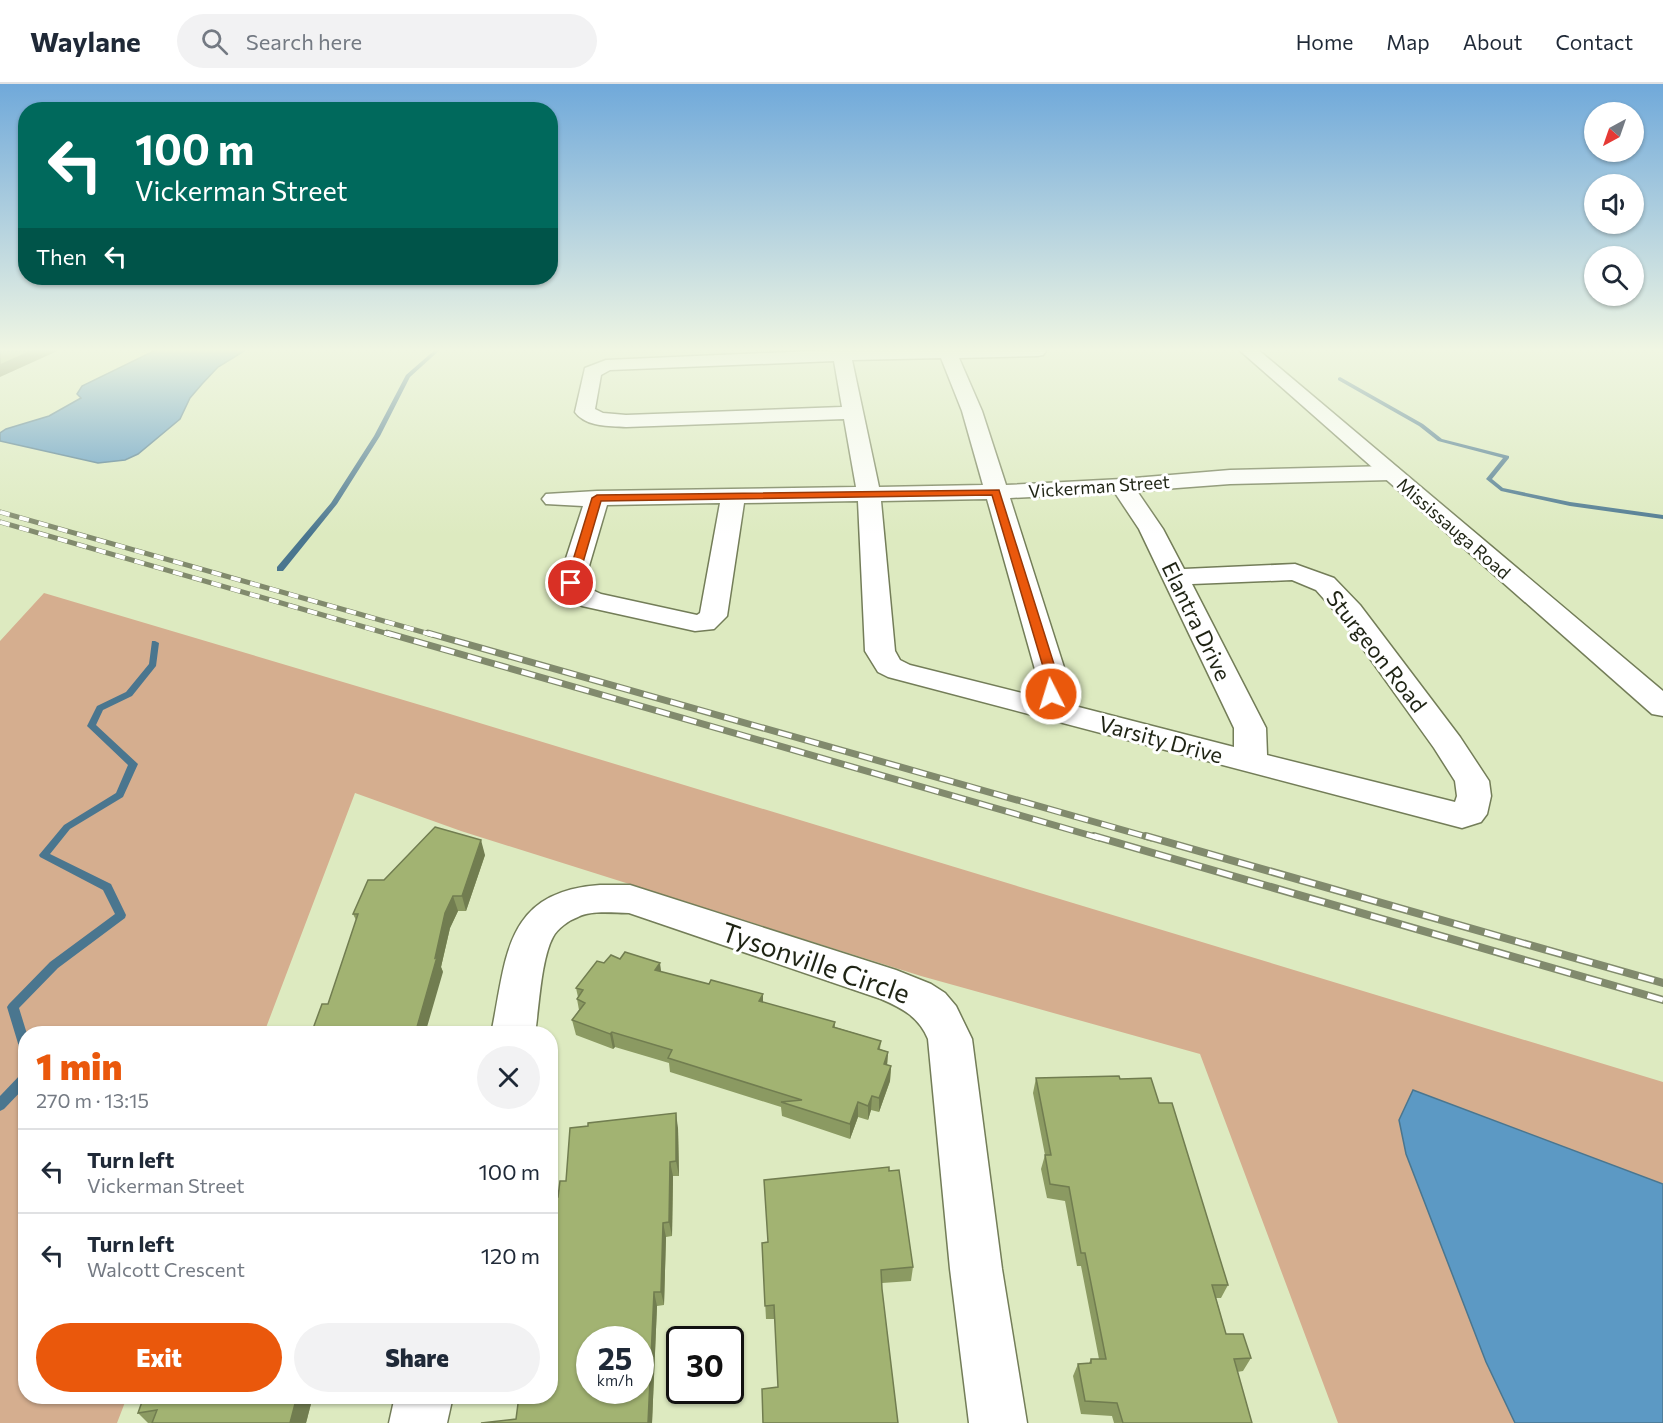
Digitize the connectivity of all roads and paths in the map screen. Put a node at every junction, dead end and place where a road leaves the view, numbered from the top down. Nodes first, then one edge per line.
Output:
1 (585, 410) edge
2 (972, 410) edge
3 (1318, 410) edge
4 (854, 413) joint
5 (1390, 473) junction
6 (1122, 486) junction
7 (996, 492) junction
8 (869, 495) junction
9 (733, 497) junction
10 (555, 498) dead end
11 (597, 498) junction
12 (1174, 577) junction
13 (1663, 707) edge
14 (1046, 708) junction
15 (1251, 762) junction
16 (1462, 816) joint
17 (514, 1026) edge
18 (422, 1404) edge
19 (418, 1423) edge
20 (998, 1423) edge

1 - 4 street
2 - 7 street
3 - 5 street, Mississauga Road
4 - 8 street
5 - 6 street, Vickerman Street
5 - 13 street, Mississauga Road
6 - 7 street, Vickerman Street
6 - 12 street, Elantra Drive
7 - 8 street, Vickerman Street
7 - 14 street
8 - 9 street, Vickerman Street
8 - 14 street, Varsity Drive
9 - 11 street, Vickerman Street
9 - 11 street
10 - 11 street, Vickerman Street
12 - 15 street, Elantra Drive
12 - 16 street, Sturgeon Road
14 - 15 street, Varsity Drive
15 - 16 street, Varsity Drive
17 - 20 street, Tysonville Circle
18 - 19 street

